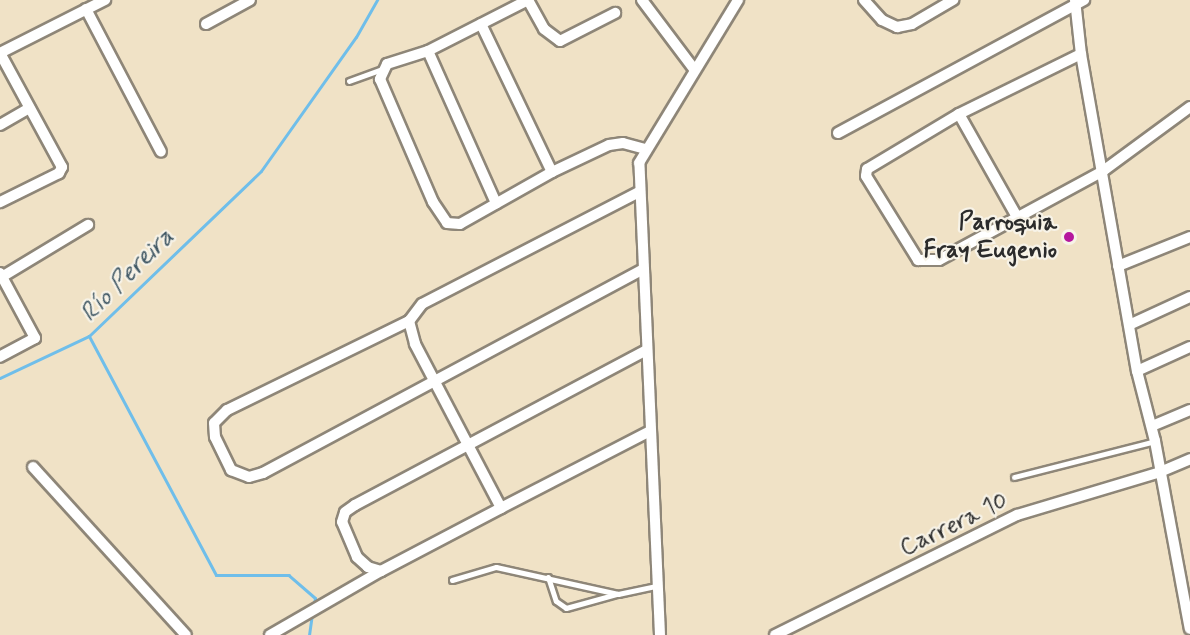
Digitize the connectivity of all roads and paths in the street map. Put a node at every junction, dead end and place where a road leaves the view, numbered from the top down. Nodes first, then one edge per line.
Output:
1 (105, 0) edge
2 (250, 0) edge
3 (528, 0) edge
4 (642, 0) edge
5 (738, 0) edge
6 (864, 0) edge
7 (953, 0) edge
8 (1078, 2) edge
9 (235, 4) edge
10 (86, 9) junction
11 (615, 13) dead end
12 (206, 24) dead end
13 (481, 24) junction
14 (428, 51) junction
15 (1081, 54) junction
16 (382, 69) junction
17 (694, 69) junction
18 (349, 81) dead end
19 (1190, 107) edge
20 (29, 108) junction
21 (959, 114) junction
22 (0, 125) edge
23 (838, 133) dead end
24 (646, 148) junction
25 (160, 152) dead end
26 (1103, 171) junction
27 (552, 172) junction
28 (639, 192) junction
29 (0, 202) edge
30 (496, 203) junction
31 (1017, 218) junction
32 (88, 225) dead end
33 (1190, 237) edge
34 (1118, 266) junction
35 (643, 269) junction
36 (1, 276) edge
37 (1190, 297) edge
38 (409, 321) junction
39 (1129, 325) junction
40 (1190, 347) edge
41 (646, 350) junction
42 (0, 357) edge
43 (1137, 371) junction
44 (436, 380) junction
45 (1190, 410) edge
46 (1152, 426) junction
47 (650, 431) junction
48 (1155, 441) junction
49 (468, 447) junction
50 (1190, 459) edge
51 (33, 467) dead end
52 (1160, 472) junction
53 (1014, 477) dead end
54 (501, 508) junction
55 (381, 571) junction
56 (548, 577) junction
57 (452, 580) dead end
58 (655, 586) junction
59 (618, 594) junction
60 (1190, 629) edge
61 (186, 635) edge
62 (270, 635) edge
63 (660, 635) edge
64 (775, 635) edge

1 - 10 street
2 - 9 street
3 - 11 street
3 - 13 street
4 - 17 street
5 - 17 street
6 - 7 street
8 - 15 street
8 - 23 street
9 - 12 street
10 - 20 street
10 - 25 street
13 - 14 street
13 - 27 street
14 - 16 street
14 - 30 street
15 - 21 street
15 - 26 street
16 - 18 lane
16 - 30 street
17 - 24 street
19 - 26 street
20 - 22 street
20 - 29 street
21 - 31 street
21 - 31 street
24 - 27 street
24 - 28 street
26 - 31 street
26 - 34 street
27 - 30 street
28 - 35 street
28 - 38 street
32 - 36 street
33 - 34 street
34 - 39 street
35 - 41 street
35 - 44 street
36 - 42 street
37 - 39 street
38 - 44 street
38 - 44 street
39 - 43 street
40 - 43 street
41 - 47 street
41 - 49 street
43 - 46 street
44 - 49 street
45 - 46 street
46 - 48 street
47 - 54 street
47 - 58 street
48 - 52 street
48 - 53 lane
49 - 54 street
49 - 55 street
50 - 52 street, Carrera 10
51 - 61 street
52 - 60 street
52 - 64 street, Carrera 10
54 - 55 street
55 - 62 street
56 - 57 lane
56 - 59 lane
56 - 59 lane
58 - 59 lane
58 - 63 street

